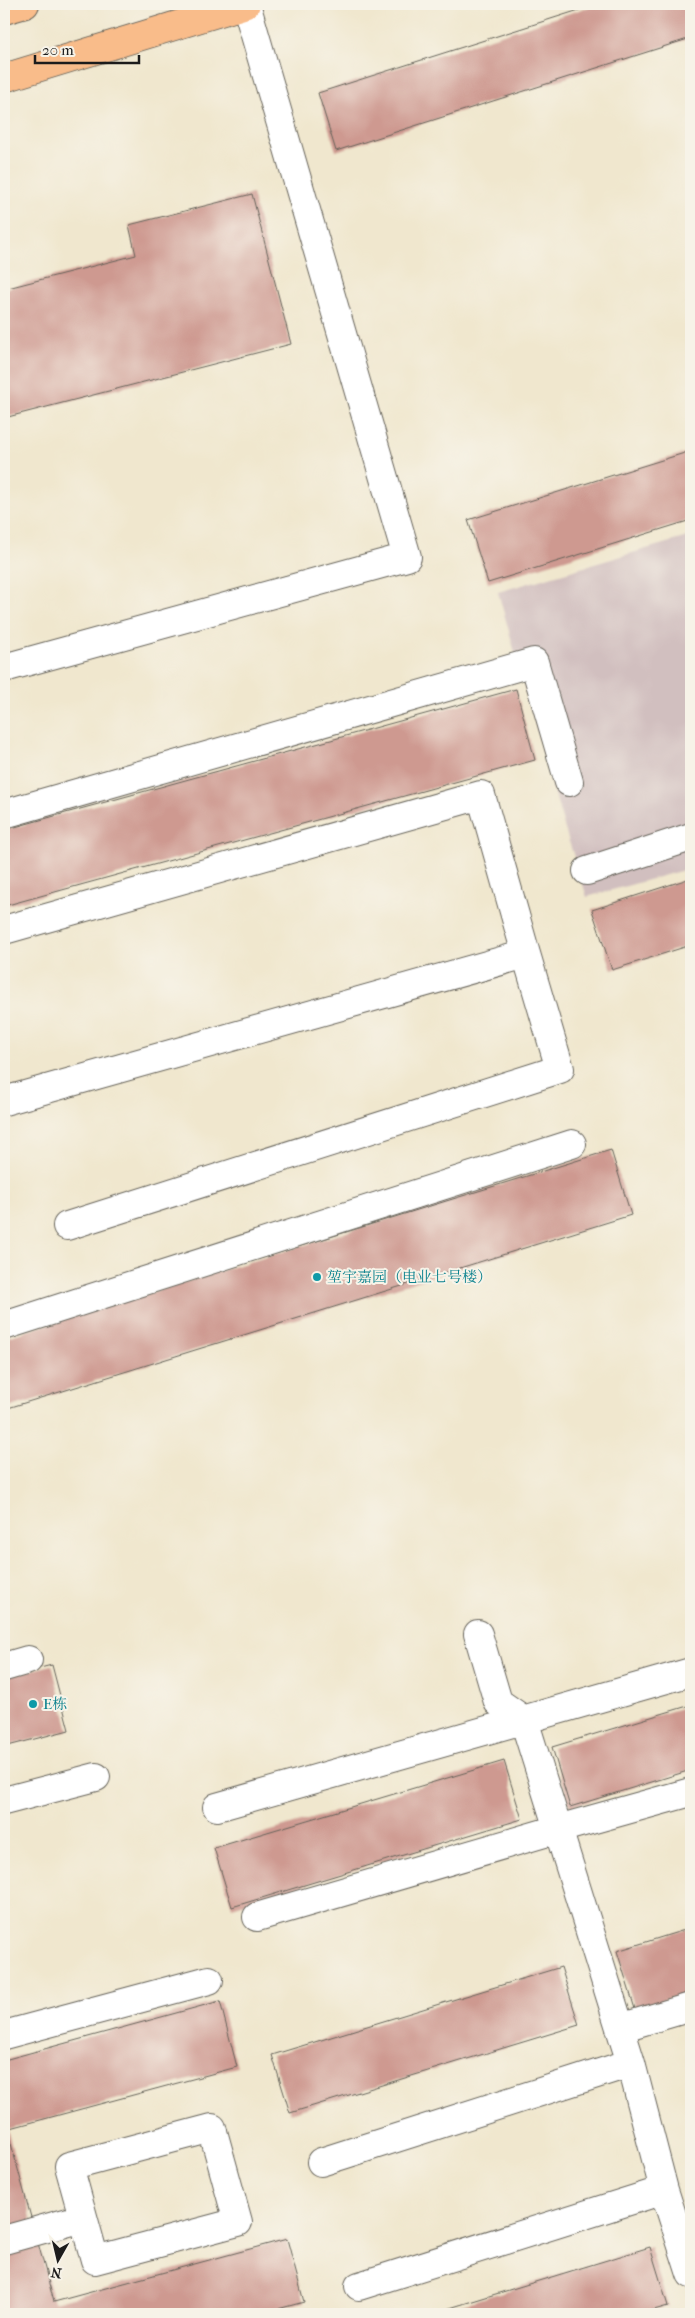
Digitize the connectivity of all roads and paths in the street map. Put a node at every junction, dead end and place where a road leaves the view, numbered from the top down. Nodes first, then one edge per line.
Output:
1 (25, 4) edge
2 (246, 4) edge
3 (4, 10) edge
4 (4, 78) edge
5 (4, 668) edge
6 (569, 782) dead end
7 (4, 814) edge
8 (691, 837) edge
9 (587, 871) dead end
10 (4, 930) edge
11 (526, 954) junction
12 (4, 1101) edge
13 (572, 1144) dead end
14 (67, 1226) dead end
15 (4, 1326) edge
16 (478, 1634) dead end
17 (691, 1672) edge
18 (524, 1720) junction
19 (96, 1777) dead end
20 (691, 1792) edge
21 (4, 1801) edge
22 (217, 1806) dead end
23 (558, 1829) junction
24 (256, 1916) dead end
25 (208, 1980) dead end
26 (691, 2007) edge
27 (620, 2028) junction
28 (4, 2035) edge
29 (631, 2063) junction
30 (321, 2162) dead end
31 (664, 2190) junction
32 (83, 2218) junction
33 (4, 2240) edge
34 (691, 2274) edge
35 (359, 2286) dead end

1 - 3 main road
2 - 4 main road
2 - 5 street
6 - 7 street
8 - 9 street
10 - 11 street
11 - 12 street
11 - 14 street
13 - 15 street
16 - 18 street
17 - 18 street
18 - 22 street
18 - 23 street
19 - 21 street
20 - 23 street
23 - 24 street
23 - 27 street
25 - 28 street
26 - 27 street
27 - 29 street
29 - 30 street
29 - 31 street
31 - 34 street
31 - 35 street
32 - 32 street
32 - 33 street

